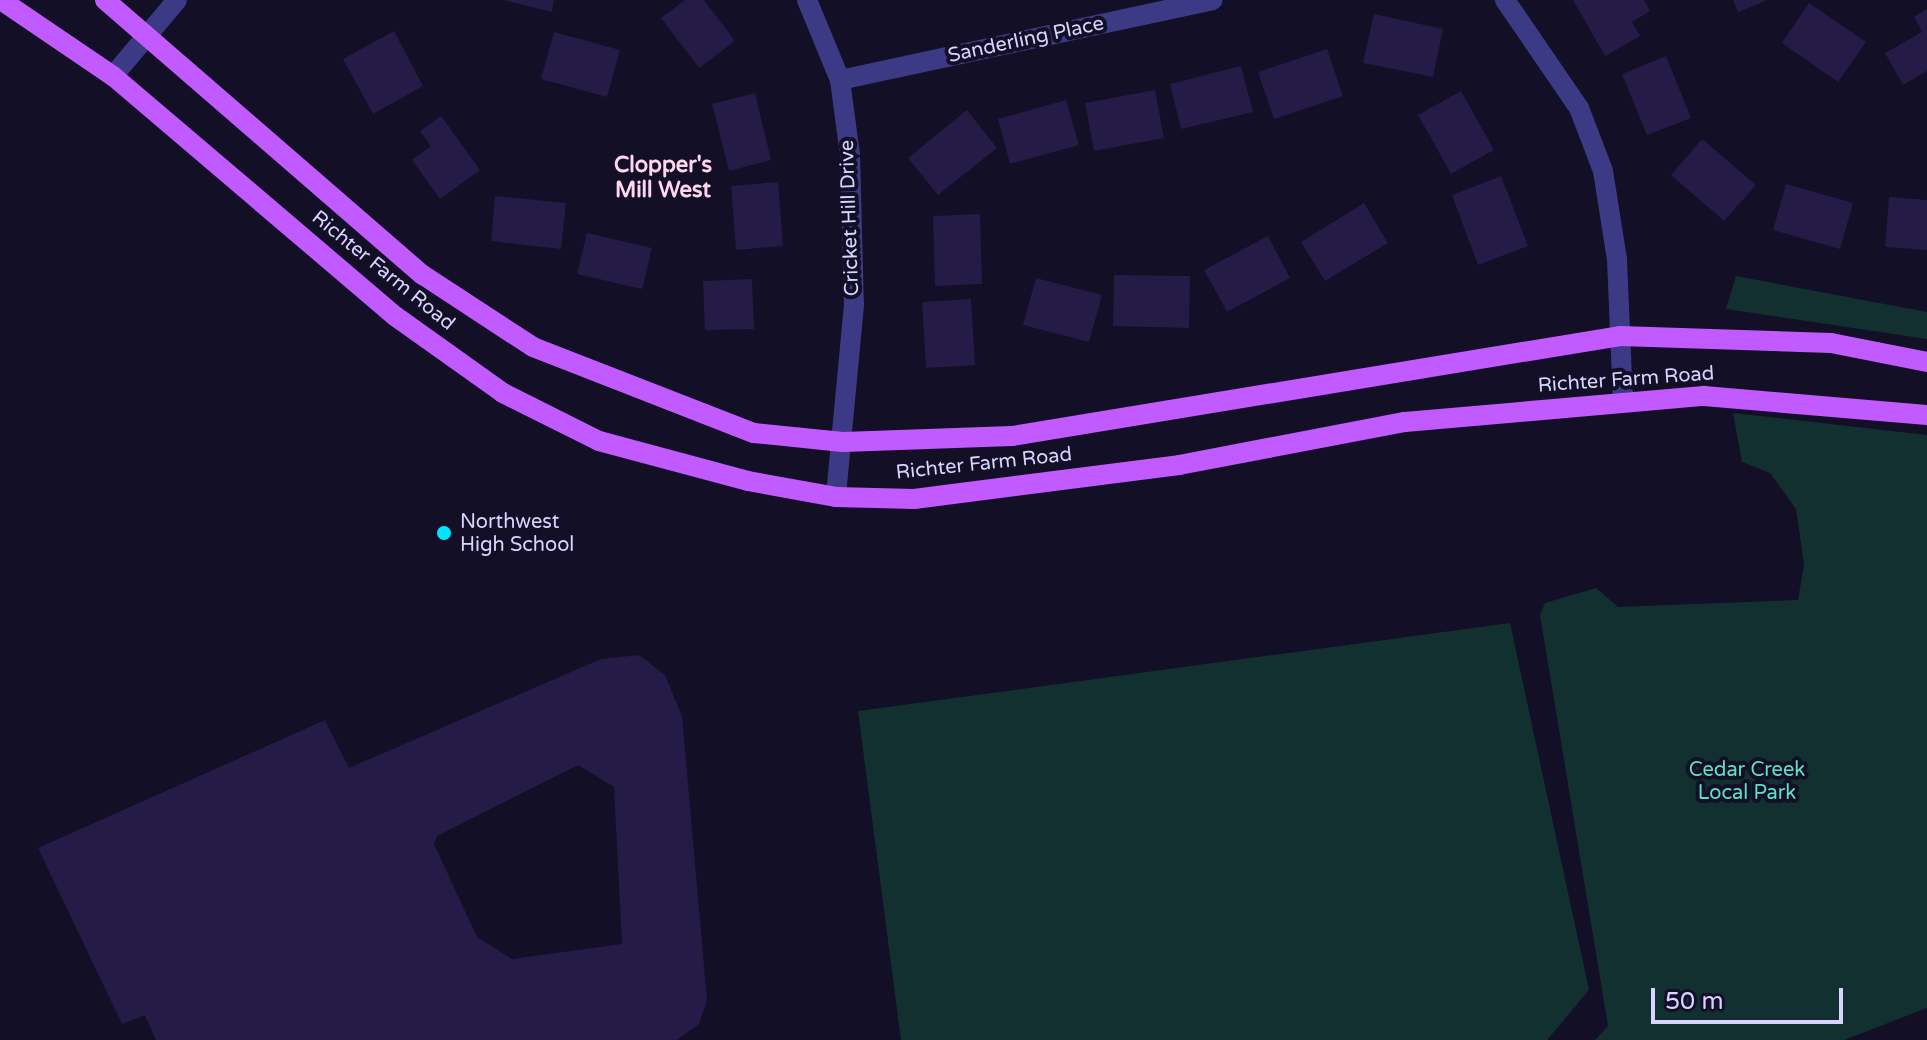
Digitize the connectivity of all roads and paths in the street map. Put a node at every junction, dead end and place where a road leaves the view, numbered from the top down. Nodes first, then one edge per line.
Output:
1 (1, 0) edge
2 (105, 0) edge
3 (177, 0) edge
4 (807, 0) edge
5 (1505, 0) edge
6 (1199, 1) edge
7 (149, 32) junction
8 (113, 76) junction
9 (840, 80) junction
10 (1620, 336) junction
11 (1927, 362) edge
12 (1623, 402) junction
13 (1927, 415) edge
14 (843, 442) junction
15 (836, 497) junction

1 - 8 main road, Richter Farm Road
2 - 7 main road, Richter Farm Road
3 - 7 street
4 - 9 street, Cricket Hill Drive
5 - 10 street
6 - 9 street, Sanderling Place
7 - 8 street
7 - 14 main road, Richter Farm Road
8 - 15 main road, Richter Farm Road
9 - 14 street, Cricket Hill Drive
10 - 11 main road, Richter Farm Road
10 - 12 street
10 - 14 main road, Richter Farm Road
12 - 13 main road, Richter Farm Road
12 - 15 main road, Richter Farm Road
14 - 15 street, Cricket Hill Drive

